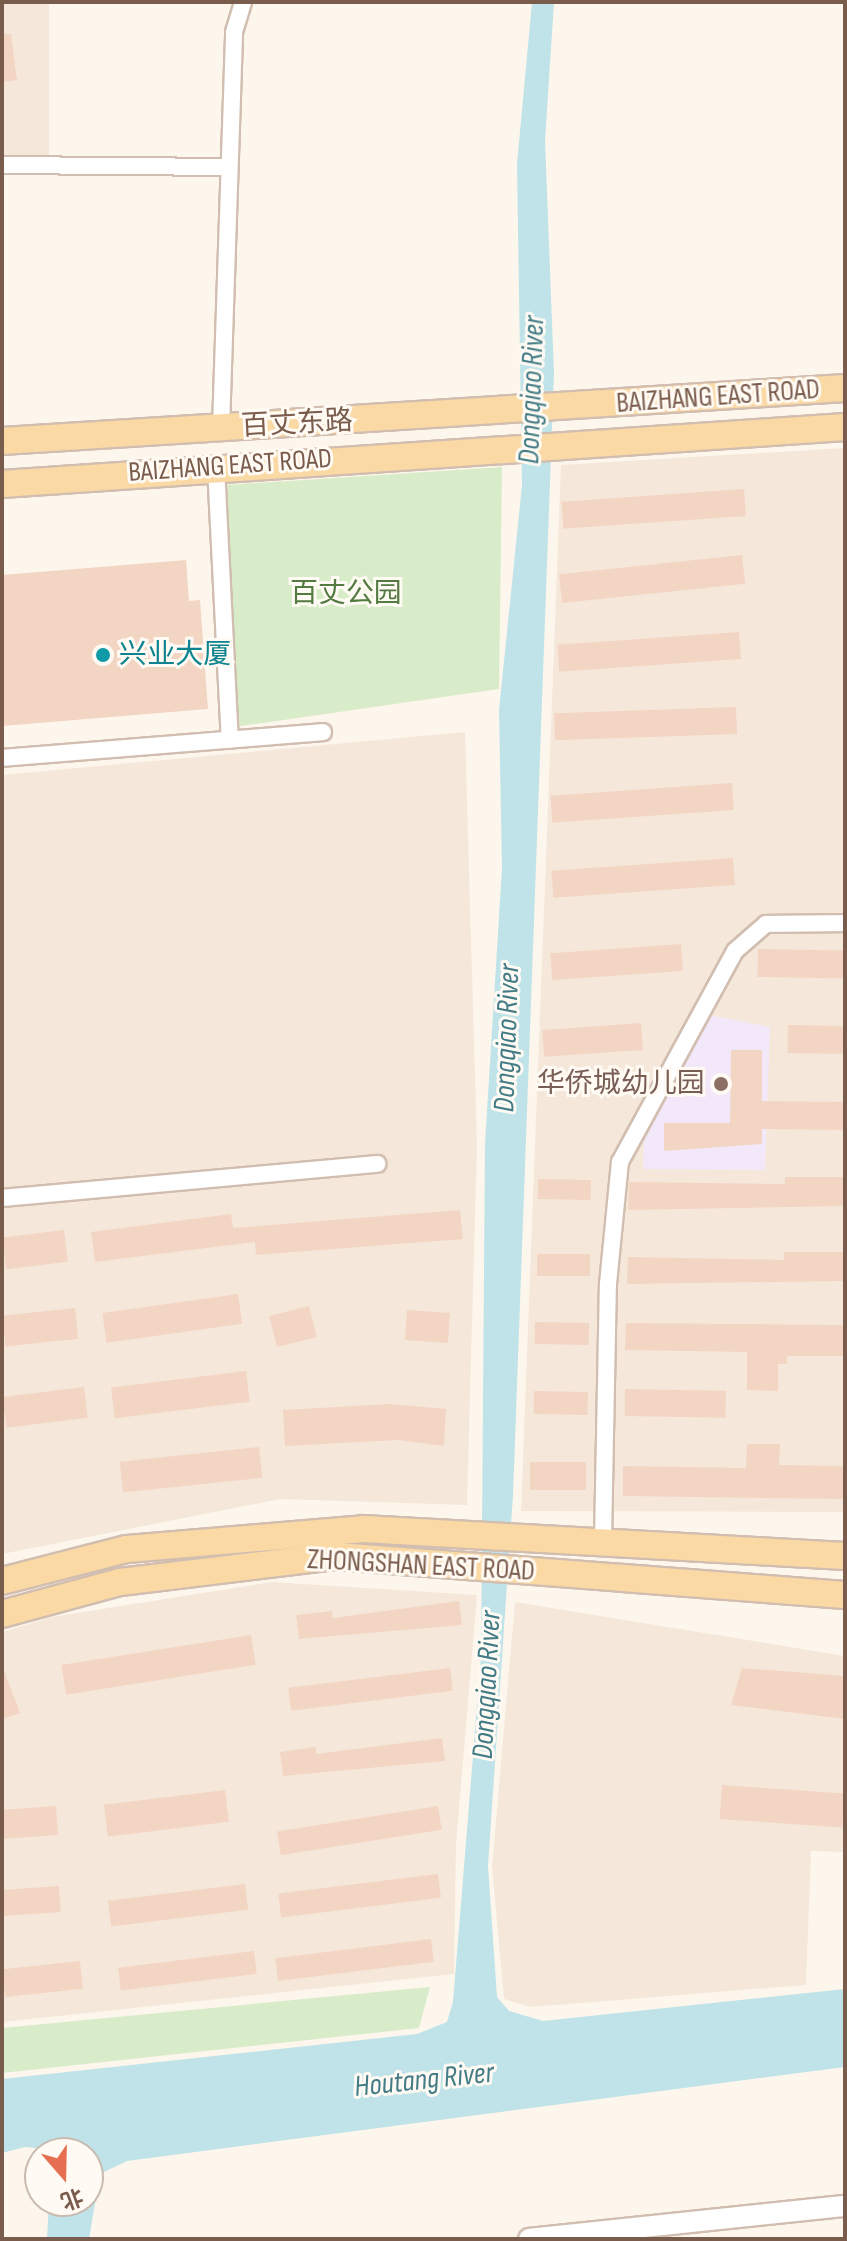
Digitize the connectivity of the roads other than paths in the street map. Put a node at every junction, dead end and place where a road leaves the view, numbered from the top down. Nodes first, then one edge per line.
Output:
1 (243, 2) edge
2 (2, 165) edge
3 (229, 167) junction
4 (845, 388) edge
5 (592, 407) joint
6 (845, 427) edge
7 (221, 428) junction
8 (2, 441) edge
9 (216, 467) junction
10 (2, 484) edge
11 (323, 732) dead end
12 (230, 740) junction
13 (2, 758) edge
14 (845, 923) edge
15 (377, 1164) dead end
16 (2, 1198) edge
17 (603, 1540) junction
18 (845, 1556) edge
19 (2, 1581) edge
20 (845, 1595) edge
21 (2, 1614) edge
22 (845, 2206) edge
23 (529, 2239) edge

1 - 3 street
2 - 3 street
3 - 7 street
4 - 5 main road, BAIZHANG EAST ROAD
5 - 7 main road, 百丈东路
6 - 9 main road, BAIZHANG EAST ROAD
7 - 8 main road, 百丈东路
9 - 10 main road, BAIZHANG EAST ROAD
9 - 12 street
11 - 12 street
12 - 13 street
14 - 17 street
15 - 16 street
17 - 18 main road, ZHONGSHAN EAST ROAD
17 - 19 main road, ZHONGSHAN EAST ROAD
20 - 21 main road, ZHONGSHAN EAST ROAD
22 - 23 street

